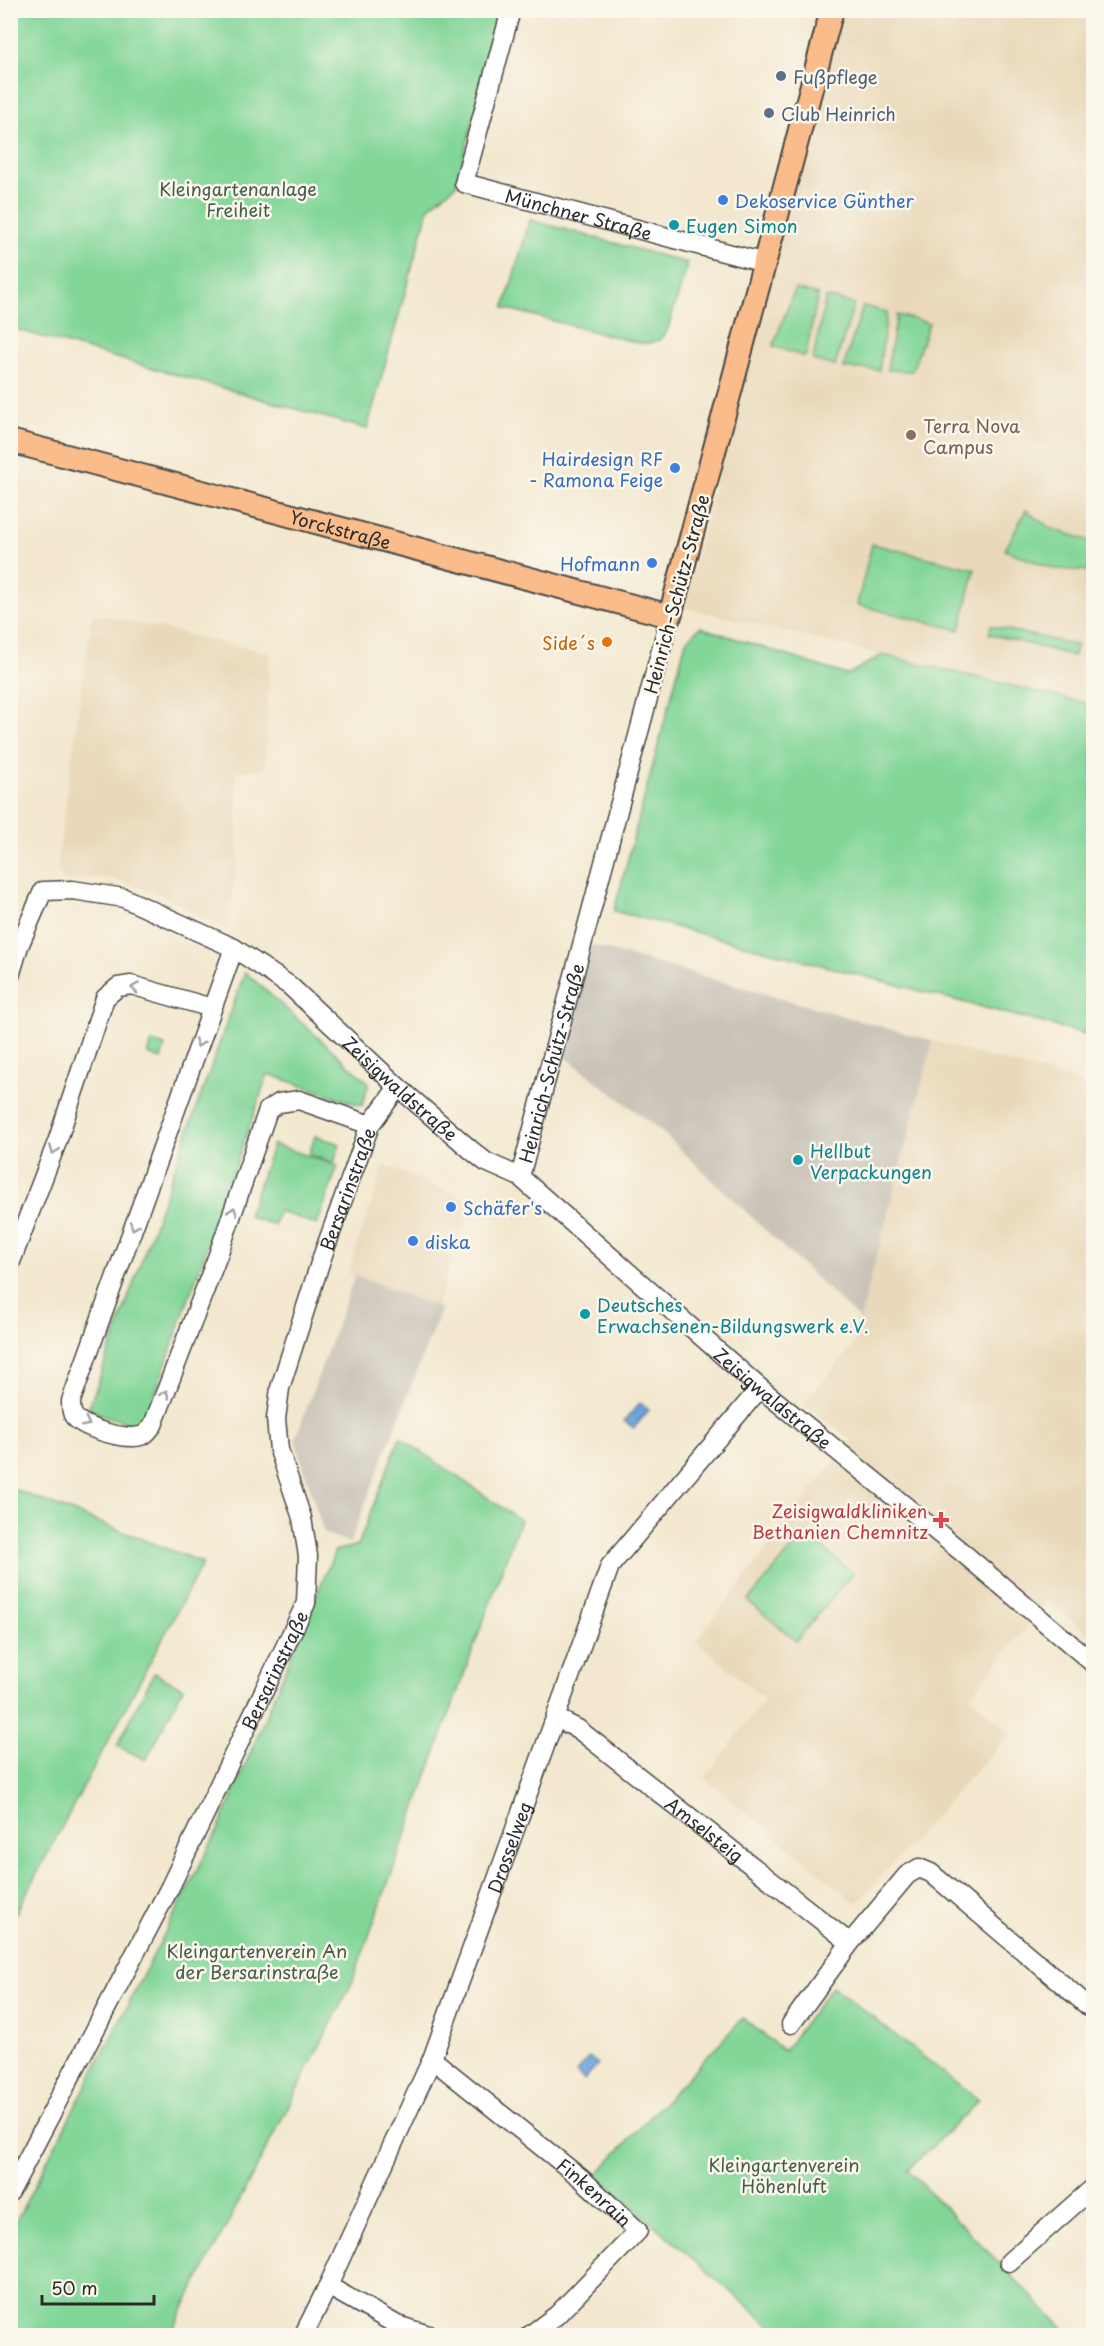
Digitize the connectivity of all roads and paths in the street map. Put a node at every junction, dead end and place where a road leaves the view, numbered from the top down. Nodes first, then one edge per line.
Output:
1 (511, 10) edge
2 (832, 10) edge
3 (765, 263) junction
4 (10, 441) edge
5 (670, 616) junction
6 (234, 948) junction
7 (10, 976) edge
8 (212, 1008) junction
9 (398, 1087) junction
10 (370, 1125) junction
11 (520, 1177) junction
12 (10, 1264) edge
13 (760, 1388) junction
14 (1094, 1664) edge
15 (556, 1718) junction
16 (850, 1943) junction
17 (1094, 2011) edge
18 (791, 2024) dead end
19 (432, 2058) junction
20 (1094, 2187) edge
21 (10, 2192) edge
22 (1009, 2262) dead end
23 (328, 2286) junction
24 (303, 2336) edge
25 (432, 2336) edge
26 (529, 2336) edge

1 - 3 street, Münchner Straße
2 - 3 main road, Heinrich-Schütz-Straße
3 - 5 main road, Heinrich-Schütz-Straße
4 - 5 main road, Yorckstraße
5 - 11 street, Heinrich-Schütz-Straße
6 - 7 street, Zeisigwaldstraße
6 - 8 street
6 - 9 street, Zeisigwaldstraße
8 -> 10 street
8 -> 12 street
9 - 10 street, Bersarinstraße
9 - 11 street, Zeisigwaldstraße
10 - 21 street, Bersarinstraße
11 - 13 street, Zeisigwaldstraße
13 - 14 street, Zeisigwaldstraße
13 - 15 street, Drosselweg
15 - 16 street, Amselsteig
15 - 19 street, Drosselweg
16 - 17 street
16 - 18 street
19 - 23 street, Drosselweg
19 - 26 street, Finkenrain
20 - 22 street
23 - 24 street, Drosselweg
23 - 25 street

